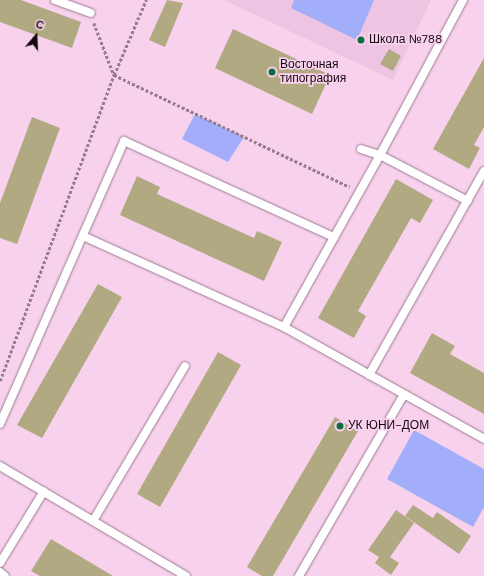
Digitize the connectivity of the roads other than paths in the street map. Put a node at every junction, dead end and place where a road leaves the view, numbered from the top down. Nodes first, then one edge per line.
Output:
1 (55, 0) edge
2 (463, 0) edge
3 (90, 13) road end
4 (362, 150) dead end
5 (380, 155) junction
6 (484, 171) edge
7 (468, 201) junction
8 (83, 236) junction
9 (334, 237) junction
10 (284, 327) junction
11 (185, 366) dead end
12 (369, 375) junction
13 (404, 394) junction
14 (0, 424) edge
15 (484, 439) edge
16 (0, 466) edge
17 (44, 491) junction
18 (93, 521) junction
19 (0, 563) edge
20 (0, 572) edge
21 (6, 576) edge
22 (186, 576) edge
23 (299, 576) edge

1 - 3 lane
2 - 5 lane
4 - 5 lane
5 - 7 lane
5 - 9 lane
6 - 7 lane
7 - 12 lane
8 - 9 lane
8 - 10 lane
8 - 14 lane
9 - 10 lane
10 - 12 lane
11 - 18 lane
12 - 13 lane
13 - 15 lane
13 - 23 lane
16 - 17 lane
17 - 18 lane
17 - 19 lane
18 - 22 lane
20 - 21 lane

